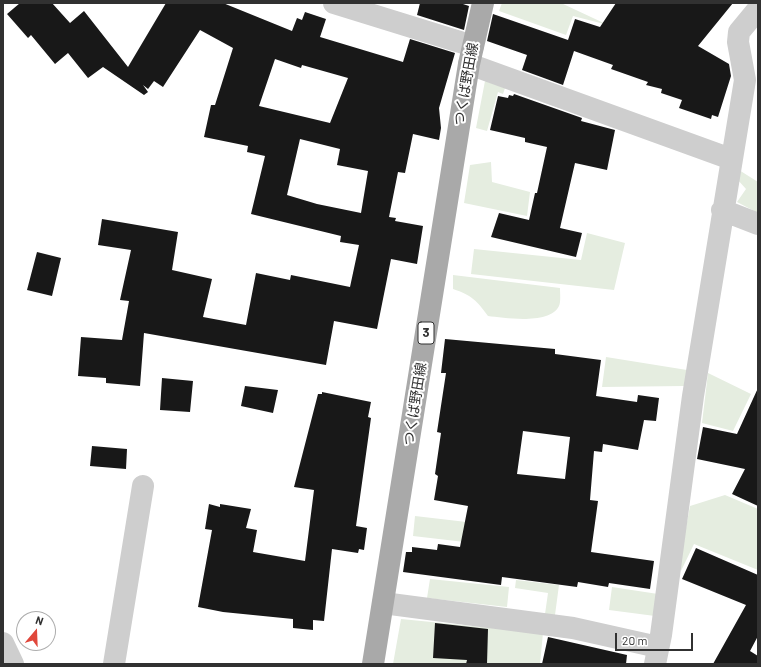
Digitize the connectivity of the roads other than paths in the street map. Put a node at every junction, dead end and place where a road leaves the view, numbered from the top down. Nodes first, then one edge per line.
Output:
1 (334, 3) edge
2 (483, 3) edge
3 (758, 9) edge
4 (471, 55) junction
5 (731, 159) junction
6 (722, 210) junction
7 (758, 224) edge
8 (143, 486) dead end
9 (383, 603) junction
10 (3, 643) edge
11 (656, 655) edge
12 (13, 664) edge
13 (114, 664) edge
14 (373, 664) edge

1 - 4 street
2 - 4 main road, つくば野田線 / 3
3 - 5 street
4 - 5 street
4 - 9 main road, つくば野田線 / 3
5 - 6 street
6 - 7 street
6 - 11 street
8 - 13 street
9 - 11 street
9 - 14 main road, つくば野田線 / 3
10 - 12 street

